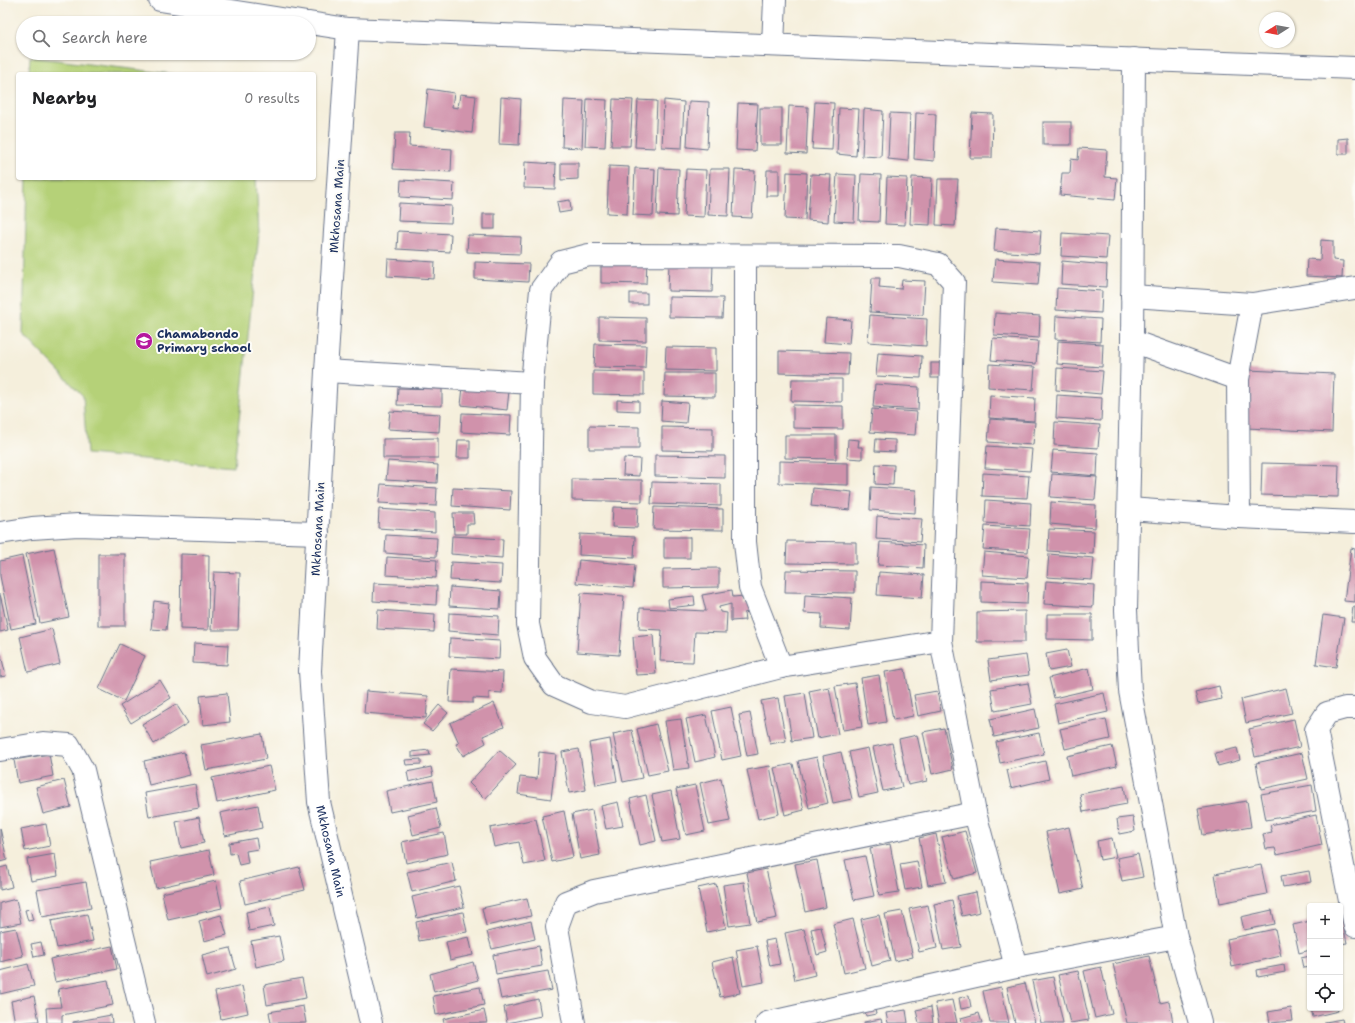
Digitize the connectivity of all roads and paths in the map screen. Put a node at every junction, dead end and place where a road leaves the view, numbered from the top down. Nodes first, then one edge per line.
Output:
1 (160, 0) edge
2 (775, 0) edge
3 (263, 16) edge
4 (316, 24) edge
5 (348, 29) junction
6 (773, 45) junction
7 (1134, 59) junction
8 (1355, 68) edge
9 (745, 256) junction
10 (1355, 288) edge
11 (1132, 296) junction
12 (1252, 304) junction
13 (1132, 341) junction
14 (326, 371) junction
15 (1238, 379) junction
16 (532, 383) junction
17 (1129, 509) junction
18 (1239, 517) junction
19 (1355, 522) edge
20 (0, 533) edge
21 (318, 533) junction
22 (941, 641) junction
23 (781, 668) junction
24 (1355, 708) edge
25 (0, 750) edge
26 (975, 813) junction
27 (1355, 926) edge
28 (1176, 937) junction
29 (1016, 967) junction
30 (144, 1023) edge
31 (371, 1023) edge
32 (574, 1023) edge
33 (767, 1023) edge
34 (1200, 1023) edge

1 - 3 street
2 - 6 street
4 - 5 street
5 - 6 street
5 - 14 street, Mkhosana Main
6 - 7 street
7 - 8 street
7 - 11 street
9 - 16 street
9 - 22 street
9 - 23 street
10 - 12 street
11 - 12 street
11 - 13 street
12 - 15 street
13 - 15 street
13 - 17 street
14 - 16 street
14 - 21 street, Mkhosana Main
15 - 18 street
16 - 23 street
17 - 18 street
17 - 28 street
18 - 19 street
20 - 21 street
21 - 31 street, Mkhosana Main
22 - 23 street
22 - 26 street
24 - 27 street
25 - 30 street
26 - 29 street
26 - 32 street
28 - 29 street
28 - 34 street
29 - 33 street

